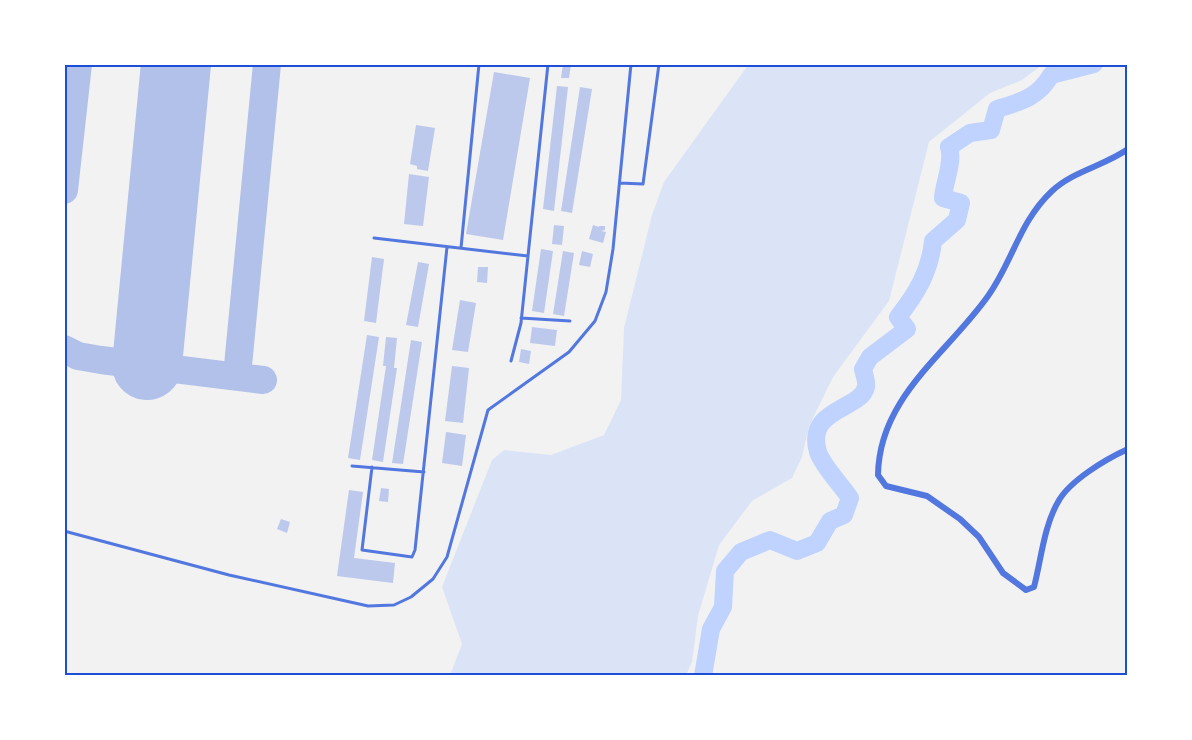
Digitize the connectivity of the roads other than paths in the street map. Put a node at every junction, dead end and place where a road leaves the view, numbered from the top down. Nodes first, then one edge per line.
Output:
1 (479, 64) edge
2 (548, 64) edge
3 (631, 64) edge
4 (659, 64) edge
5 (1128, 149) edge
6 (620, 183) junction
7 (374, 238) dead end
8 (447, 247) junction
9 (461, 248) junction
10 (528, 256) junction
11 (521, 318) junction
12 (570, 321) dead end
13 (512, 361) dead end
14 (1128, 449) edge
15 (352, 466) dead end
16 (372, 467) junction
17 (424, 472) junction
18 (64, 531) edge

1 - 9 lane
2 - 10 lane
3 - 6 lane
4 - 6 lane
5 - 14 street
6 - 18 lane
7 - 8 lane
8 - 9 lane
8 - 17 lane
9 - 10 lane
10 - 11 lane
11 - 12 lane
11 - 13 lane
15 - 16 lane
16 - 17 lane
16 - 17 lane

